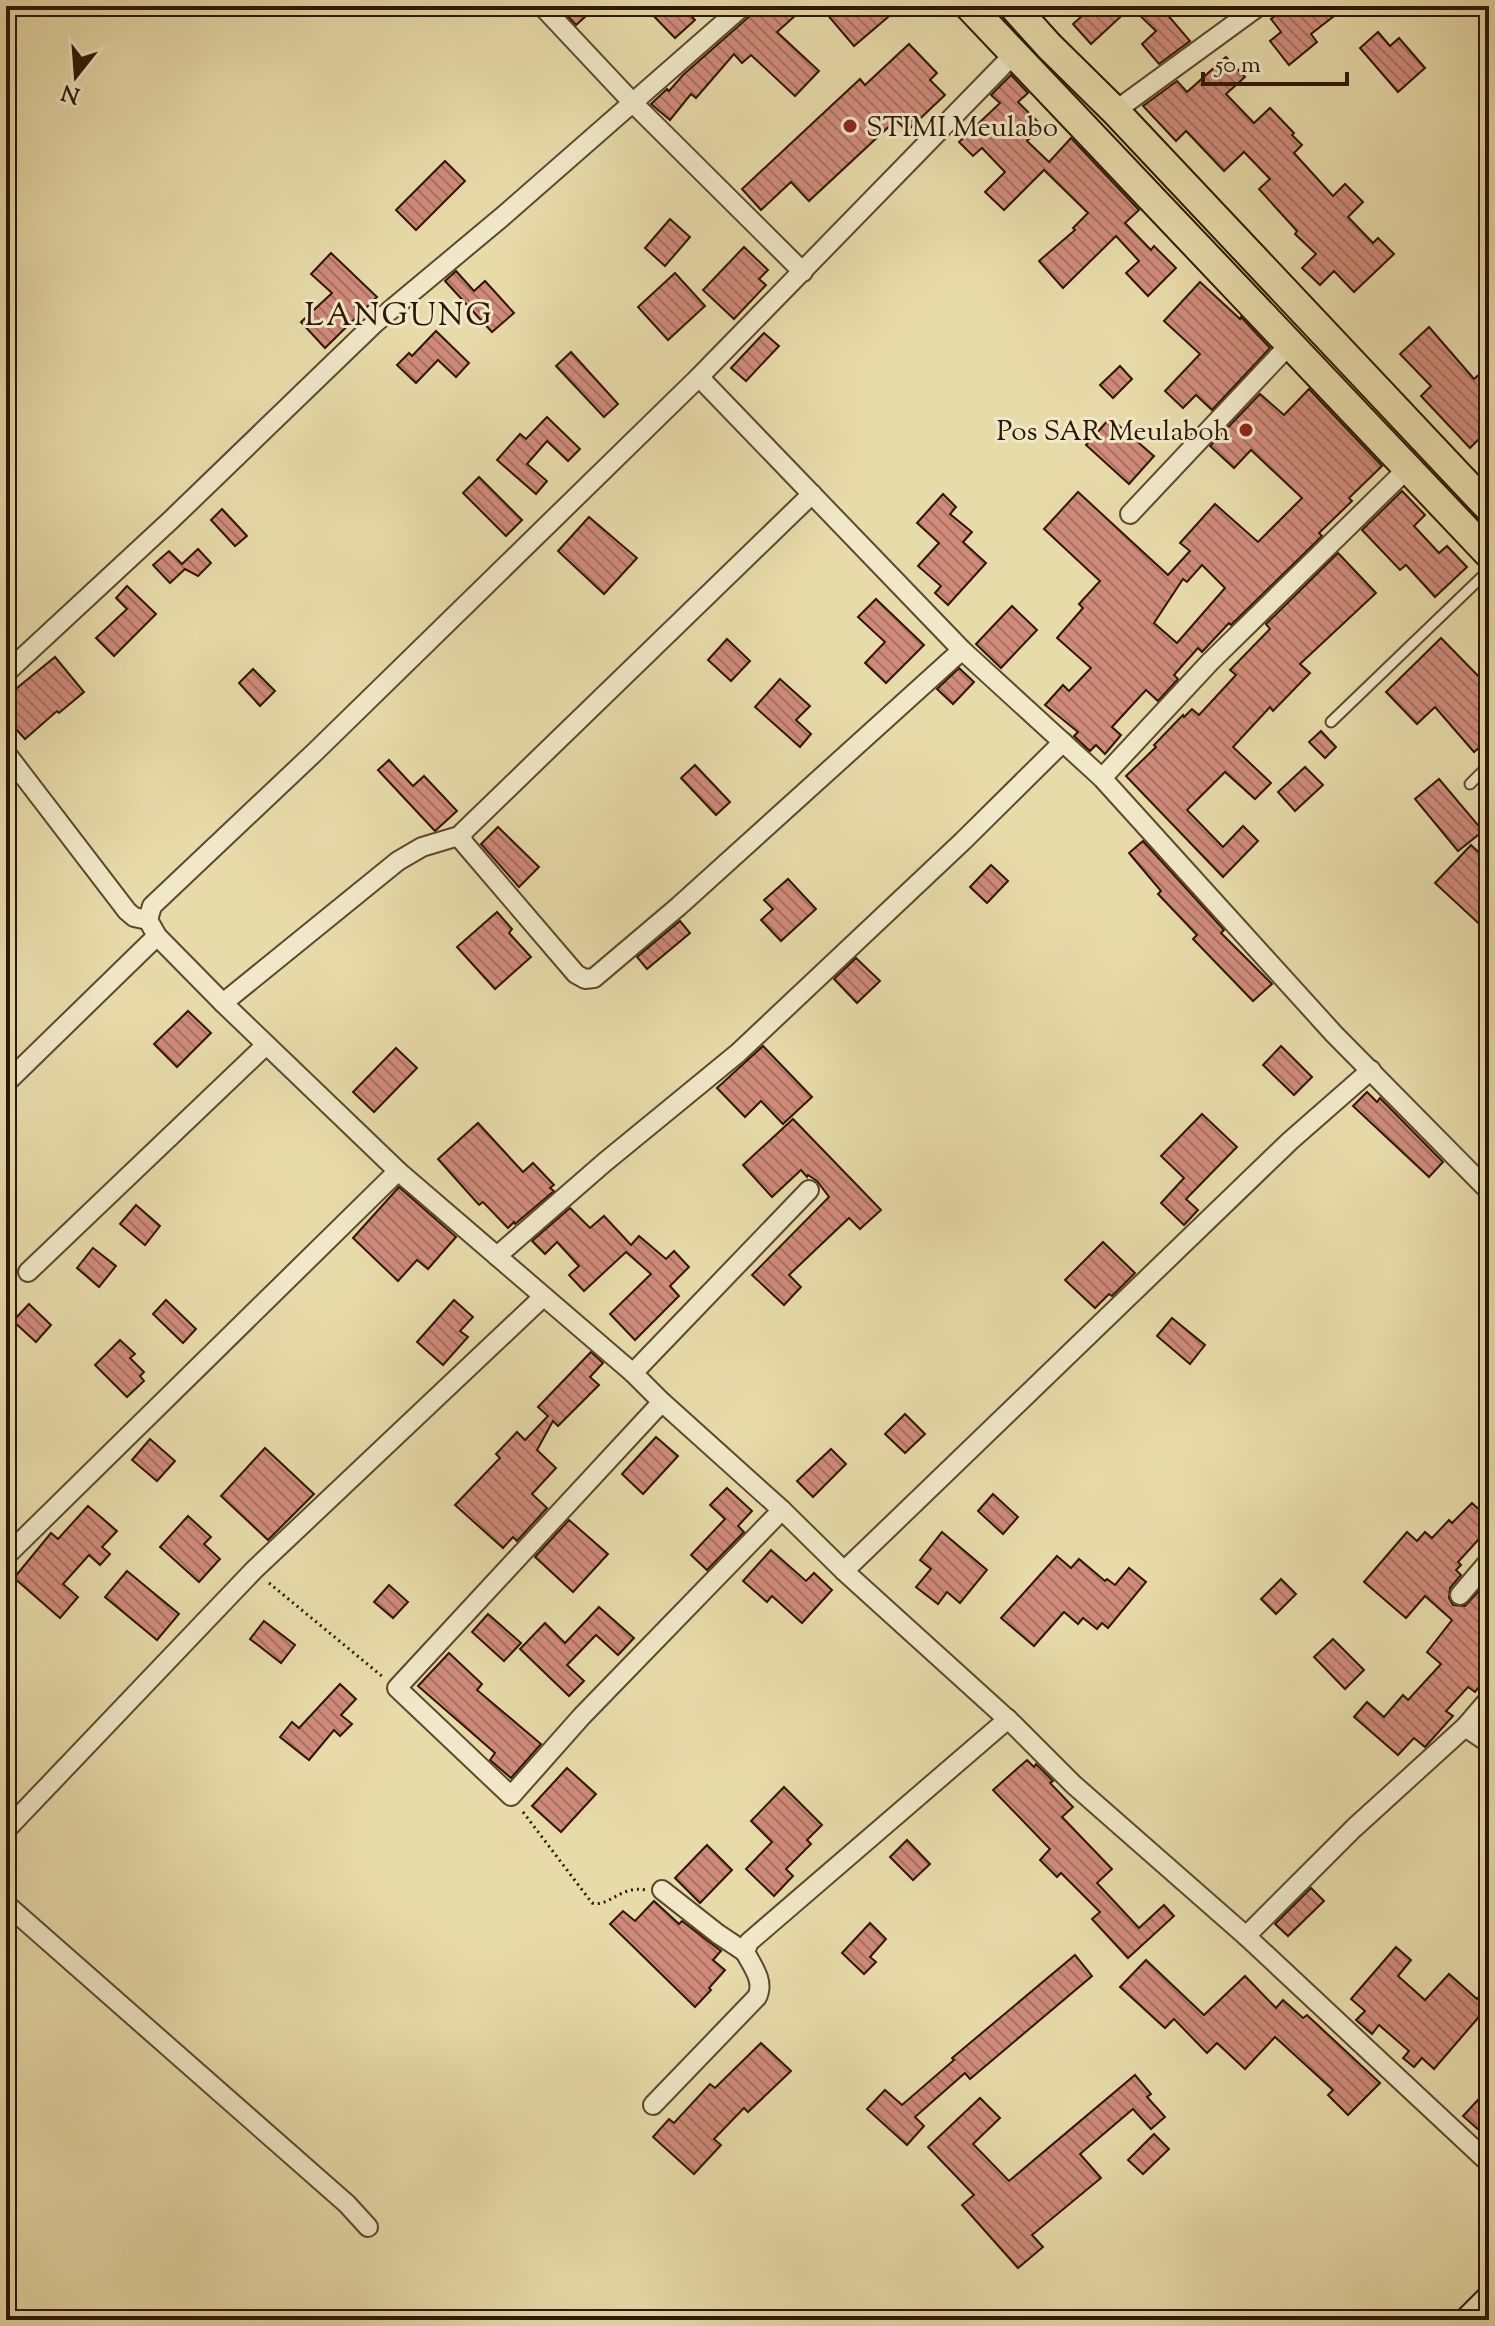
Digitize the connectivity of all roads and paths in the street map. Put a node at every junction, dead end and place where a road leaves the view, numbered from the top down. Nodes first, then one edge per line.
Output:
1 (542, 6) edge
2 (743, 6) edge
3 (969, 6) edge
4 (1013, 6) edge
5 (1259, 6) edge
6 (1013, 55) junction
7 (633, 103) junction
8 (1115, 111) junction
9 (803, 272) junction
10 (1290, 344) junction
11 (699, 377) junction
12 (1408, 468) junction
13 (812, 494) junction
14 (1489, 508) edge
15 (1130, 514) dead end
16 (1489, 554) edge
17 (1489, 570) edge
18 (962, 650) junction
19 (6, 673) edge
20 (1331, 722) dead end
21 (1063, 742) junction
22 (6, 753) edge
23 (1489, 765) edge
24 (1102, 778) junction
25 (1470, 784) dead end
26 (462, 835) junction
27 (152, 928) junction
28 (223, 1003) junction
29 (266, 1045) junction
30 (1371, 1070) junction
31 (6, 1083) edge
32 (398, 1171) junction
33 (809, 1190) dead end
34 (1489, 1191) edge
35 (497, 1256) junction
36 (28, 1272) dead end
37 (543, 1297) junction
38 (633, 1373) junction
39 (662, 1402) junction
40 (782, 1510) junction
41 (6, 1556) edge
42 (1489, 1561) edge
43 (254, 1570) junction
44 (844, 1571) junction
45 (1460, 1595) dead end
46 (397, 1688) junction
47 (1489, 1699) edge
48 (1008, 1719) junction
49 (1465, 1727) junction
50 (1489, 1743) edge
51 (511, 1796) junction
52 (6, 1830) edge
53 (662, 1890) joint
54 (6, 1904) edge
55 (1246, 1936) junction
56 (745, 1952) junction
57 (653, 2105) dead end
58 (1489, 2163) edge
59 (368, 2227) dead end
60 (1489, 2298) edge
61 (1467, 2320) edge

1 - 7 street
2 - 7 street
3 - 6 highway
4 - 8 highway
5 - 8 street
6 - 9 street
6 - 10 highway
7 - 9 street
7 - 19 street
8 - 14 highway
9 - 11 street
10 - 12 highway
10 - 15 street
11 - 13 street
11 - 27 street
12 - 16 highway
12 - 24 street
13 - 18 street
13 - 26 street
17 - 20 lane
18 - 21 street
18 - 26 street
21 - 24 street
21 - 35 street
22 - 27 street
23 - 25 lane
24 - 30 street
26 - 28 street
27 - 28 street
27 - 31 street
28 - 29 street
29 - 32 street
29 - 36 street
30 - 34 street
30 - 44 street
32 - 35 street
32 - 41 street
33 - 38 street
35 - 37 street
37 - 38 street
37 - 43 street
38 - 39 street
39 - 40 street
39 - 46 street
40 - 44 street
40 - 51 street
42 - 45 street
43 - 46 path
43 - 52 street
44 - 48 street
46 - 51 street
47 - 49 street
48 - 55 street
48 - 56 street
49 - 50 street
49 - 55 street
51 - 53 path
53 - 56 street
54 - 59 street
55 - 58 street
56 - 57 street
60 - 61 main road

